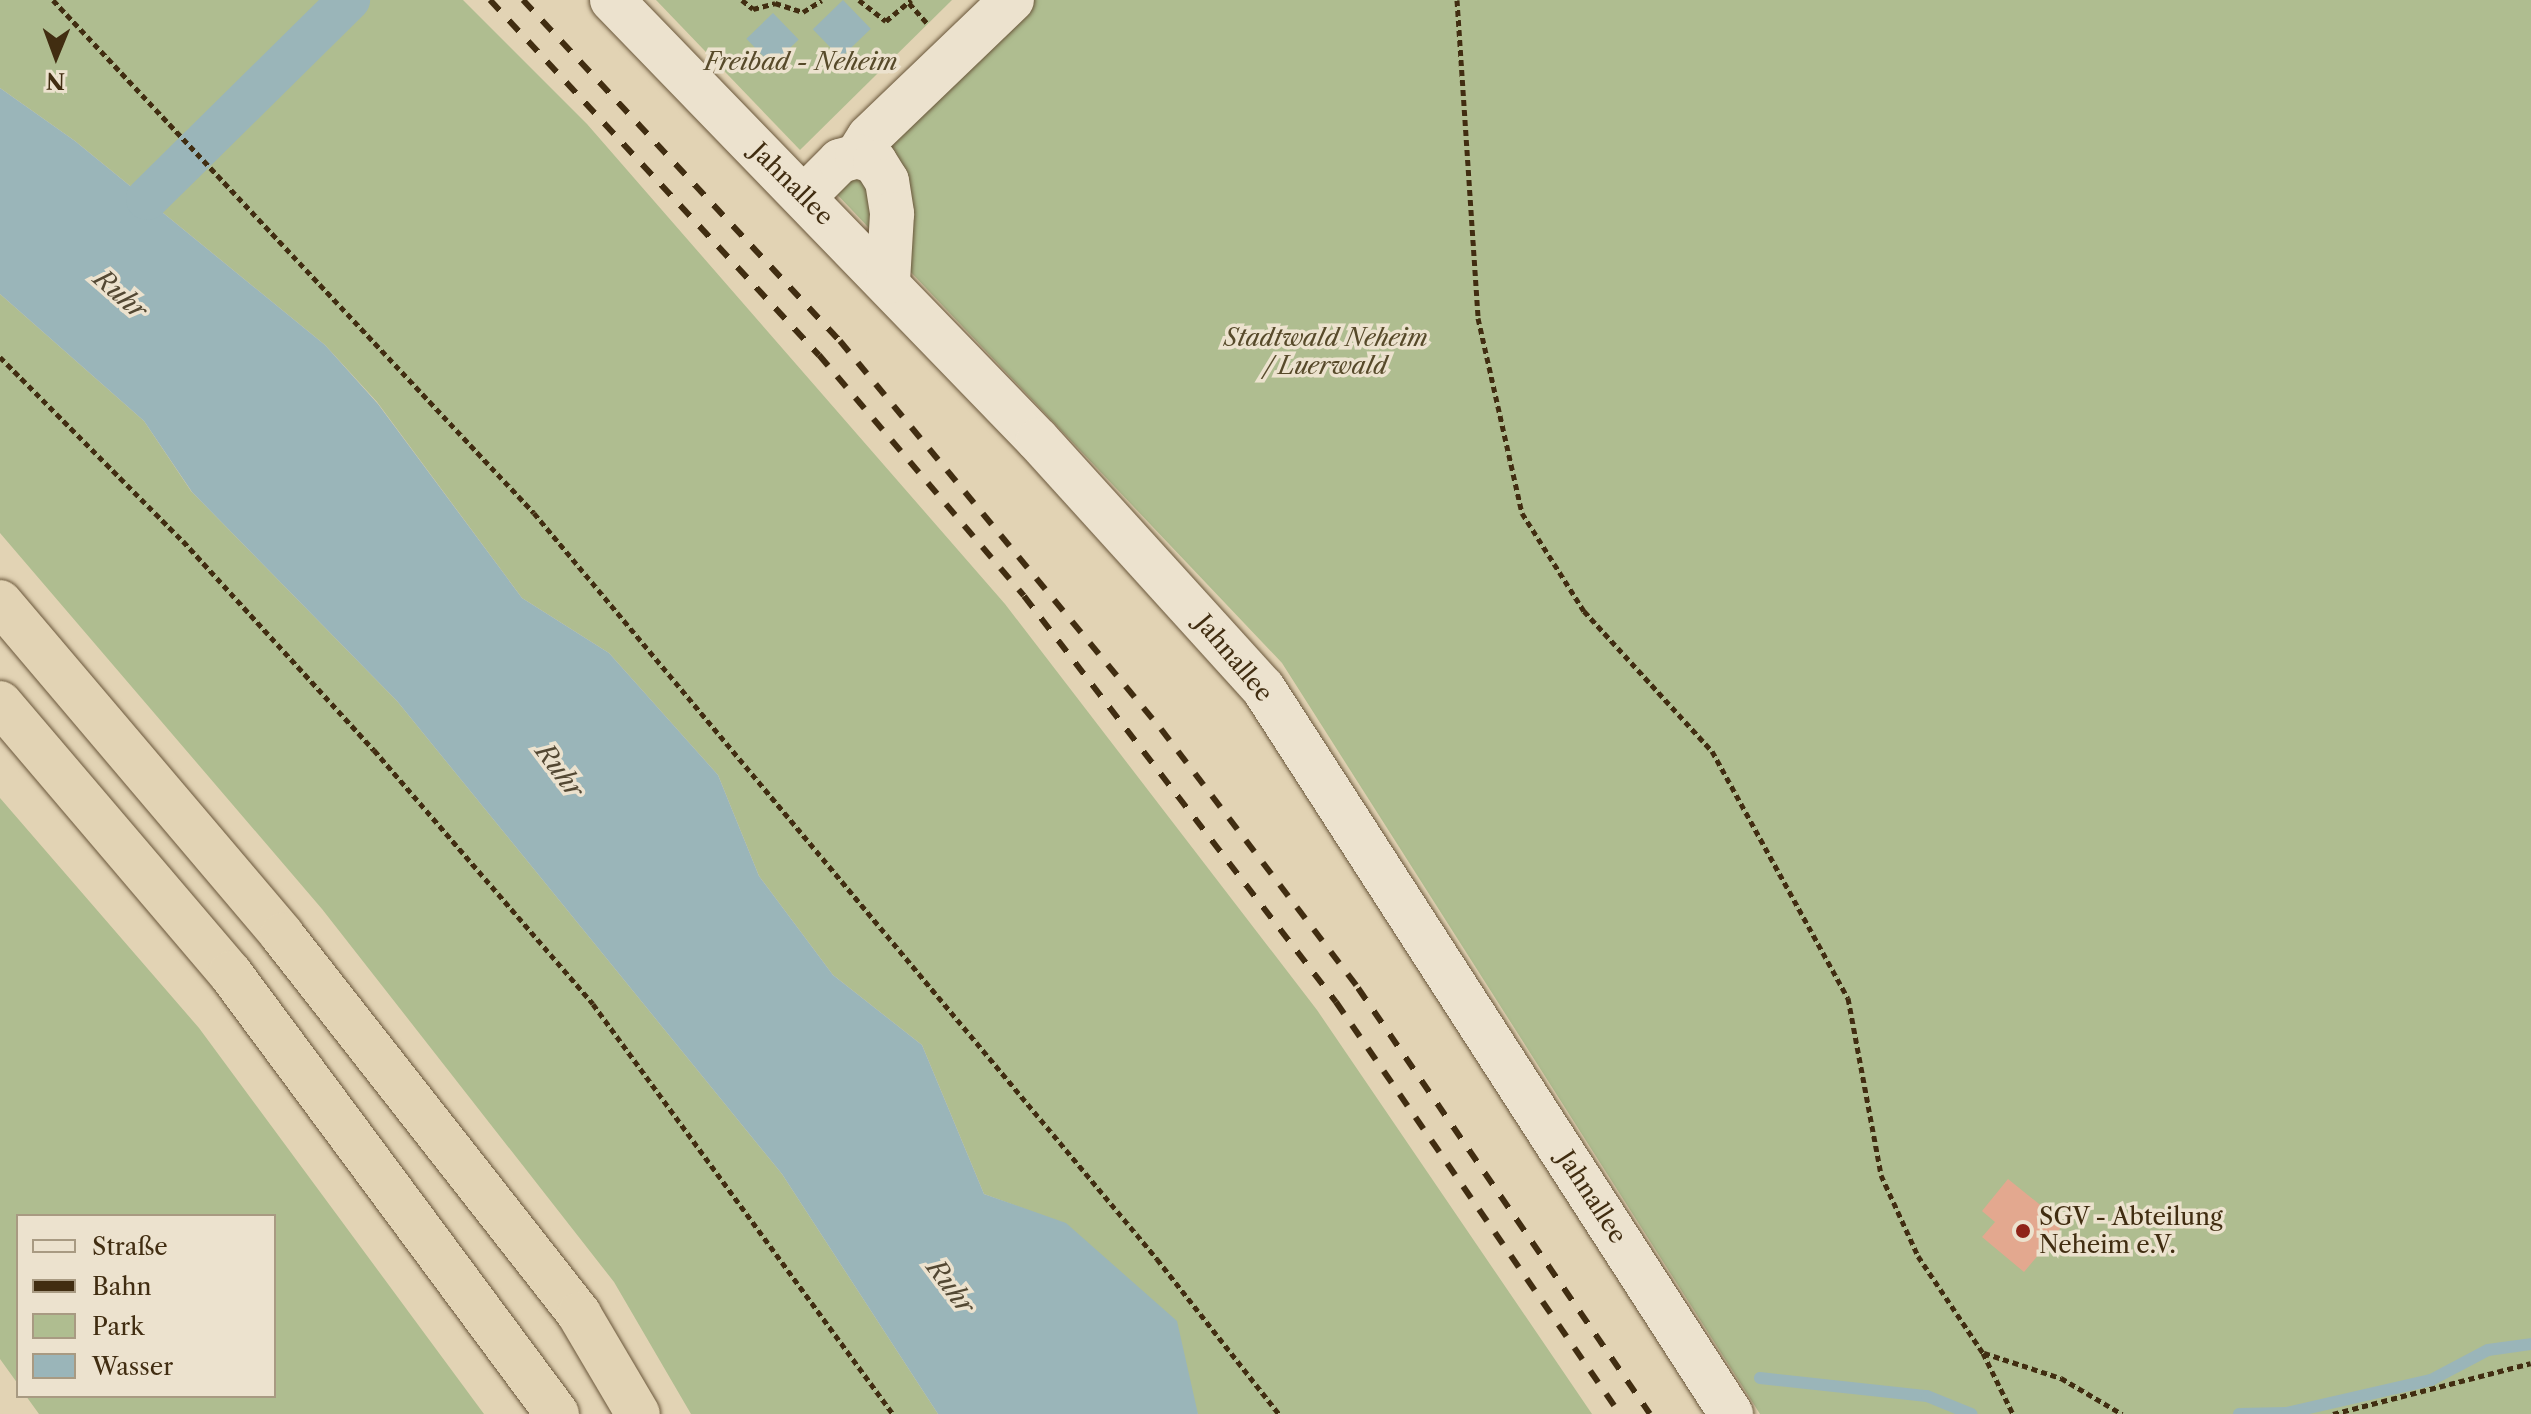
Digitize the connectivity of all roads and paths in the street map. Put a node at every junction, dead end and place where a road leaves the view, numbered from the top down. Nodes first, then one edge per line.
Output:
1 (53, 0) edge
2 (612, 0) edge
3 (742, 0) edge
4 (822, 0) edge
5 (859, 0) edge
6 (911, 0) edge
7 (1012, 0) edge
8 (1457, 0) edge
9 (857, 156) junction
10 (806, 195) junction
11 (888, 282) junction
12 (0, 357) edge
13 (0, 602) edge
14 (0, 703) edge
15 (1983, 1353) junction
16 (2531, 1363) edge
17 (557, 1414) edge
18 (638, 1414) edge
19 (893, 1414) edge
20 (1279, 1414) edge
21 (1731, 1414) edge
22 (2013, 1414) edge
23 (2122, 1414) edge
24 (2333, 1414) edge

1 - 20 path
2 - 10 street, Jahnallee
3 - 4 path
5 - 6 path
7 - 9 street
8 - 15 path
9 - 10 street
9 - 11 street
10 - 11 street, Jahnallee
11 - 21 street, Jahnallee
12 - 19 path
13 - 18 highway
14 - 17 highway
15 - 22 path
15 - 23 path
16 - 24 path

